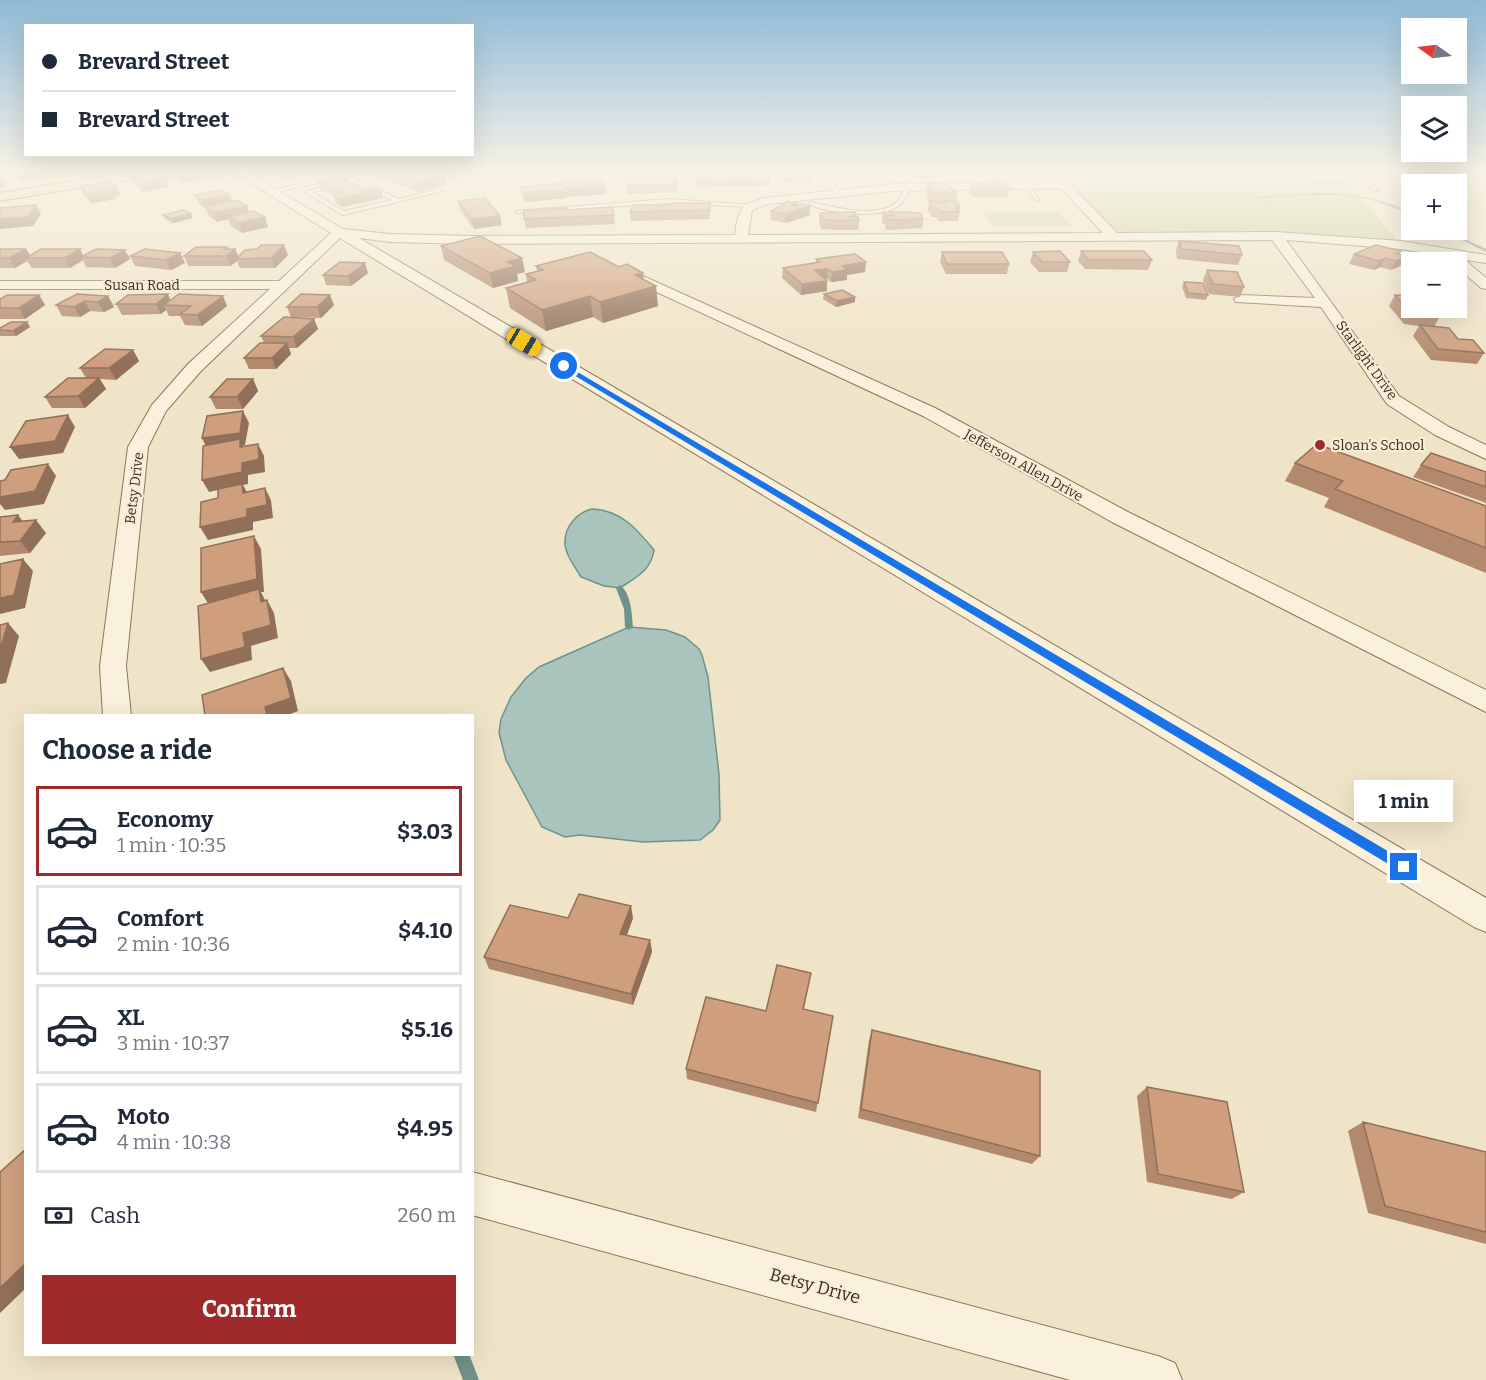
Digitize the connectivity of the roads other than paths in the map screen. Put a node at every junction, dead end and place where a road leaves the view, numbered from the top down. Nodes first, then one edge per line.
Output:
1 (335, 235) edge
2 (345, 235) edge
3 (368, 235) edge
4 (741, 235) edge
5 (1113, 235) edge
6 (1276, 236) junction
7 (1115, 238) junction
8 (741, 239) junction
9 (557, 240) junction
10 (1448, 252) edge
11 (1467, 256) edge
12 (1486, 259) edge
13 (1467, 268) edge
14 (0, 285) edge
15 (284, 285) junction
16 (1486, 285) edge
17 (1241, 298) edge
18 (1326, 303) junction
19 (1486, 453) edge
20 (1486, 702) edge
21 (117, 714) edge
22 (1486, 916) edge
23 (474, 1194) edge
24 (1155, 1380) edge

1 - 15 street, Betsy Drive
2 - 22 street
3 - 9 street
4 - 8 street
5 - 7 street
6 - 7 street
6 - 10 street
6 - 18 street, Starlight Drive
7 - 8 street
8 - 9 street
9 - 20 street, Jefferson Allen Drive
11 - 12 street
13 - 16 street
14 - 15 street, Susan Road
15 - 21 street, Betsy Drive
17 - 18 street
18 - 19 street, Starlight Drive
23 - 24 street, Betsy Drive

